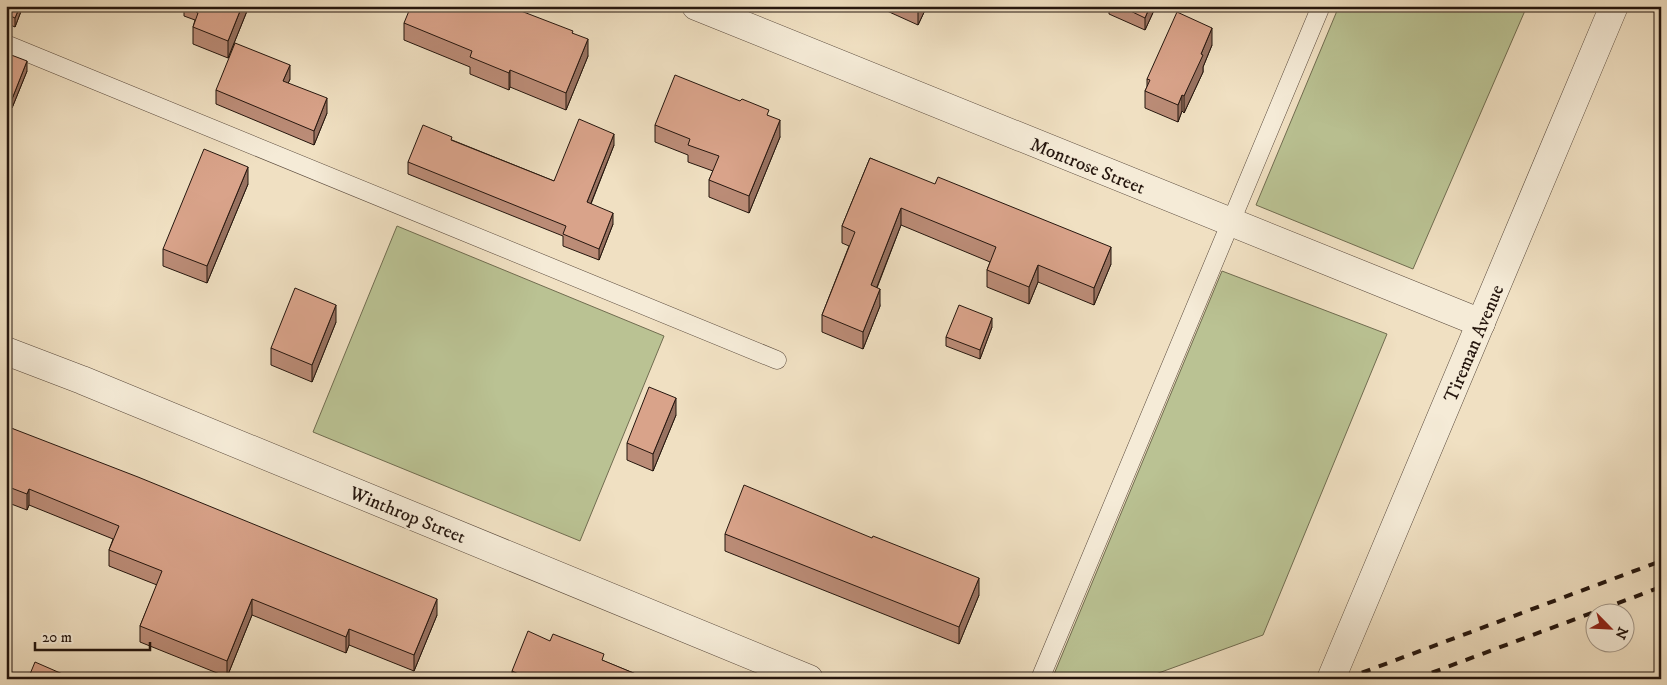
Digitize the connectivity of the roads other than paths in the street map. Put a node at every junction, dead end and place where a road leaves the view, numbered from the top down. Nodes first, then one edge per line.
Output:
1 (696, 6) edge
2 (1321, 6) edge
3 (1614, 6) edge
4 (6, 44) edge
5 (1231, 222) junction
6 (1481, 323) junction
7 (6, 351) edge
8 (777, 360) dead end
9 (808, 679) edge
10 (1040, 679) edge
11 (1331, 679) edge

1 - 5 street, Montrose Street
2 - 5 lane
3 - 6 street, Tireman Avenue
4 - 8 lane
5 - 6 street, Montrose Street
5 - 10 lane
6 - 11 street, Tireman Avenue
7 - 9 street, Winthrop Street

